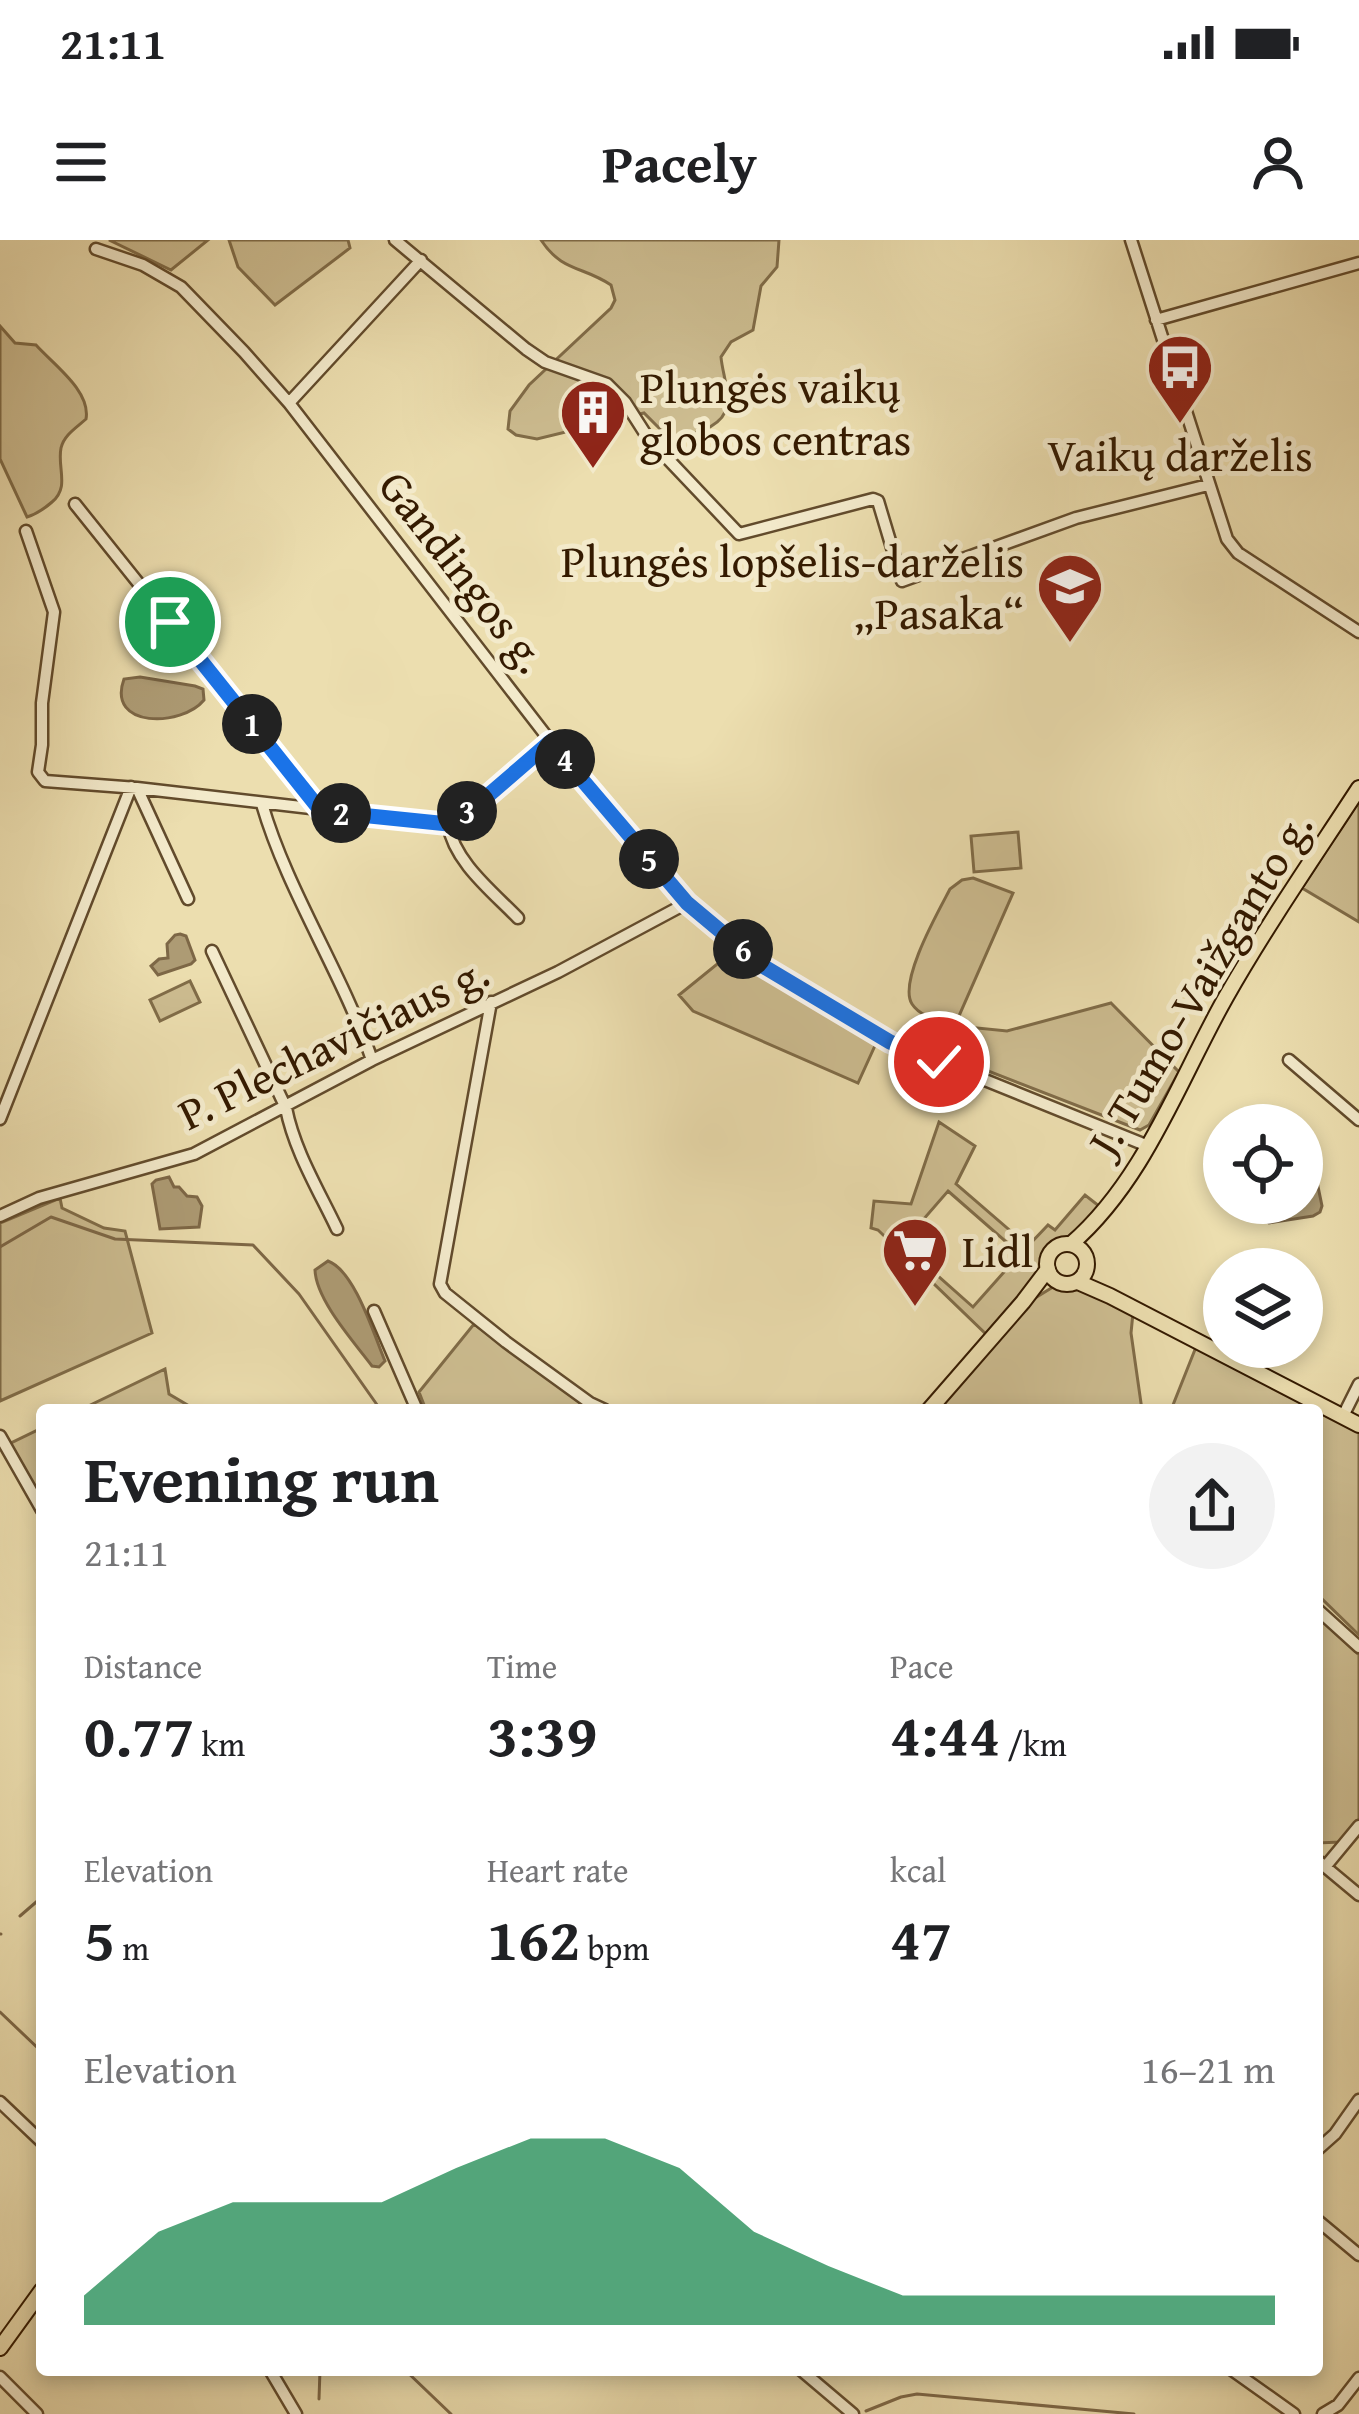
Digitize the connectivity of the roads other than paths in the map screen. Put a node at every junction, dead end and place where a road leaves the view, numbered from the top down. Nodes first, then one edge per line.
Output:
1 (395, 240) edge
2 (1131, 240) edge
3 (96, 249) dead end
4 (421, 260) junction
5 (1359, 263) edge
6 (1156, 320) junction
7 (289, 404) junction
8 (1208, 485) junction
9 (75, 504) dead end
10 (26, 531) dead end
11 (1359, 632) edge
12 (550, 742) junction
13 (134, 787) junction
14 (1359, 788) edge
15 (262, 804) junction
16 (321, 811) junction
17 (448, 824) junction
18 (188, 899) dead end
19 (687, 903) junction
20 (518, 918) dead end
21 (212, 951) dead end
22 (491, 1002) junction
23 (372, 1060) junction
24 (1289, 1060) dead end
25 (286, 1108) junction
26 (0, 1119) edge
27 (1359, 1120) edge
28 (1148, 1146) junction
29 (1100, 1215) junction
30 (0, 1216) edge
31 (337, 1229) dead end
32 (1071, 1244) junction
33 (1085, 1254) junction
34 (1052, 1275) junction
35 (1082, 1276) junction
36 (374, 1311) dead end
37 (1359, 1384) edge
38 (414, 1404) edge
39 (592, 1404) edge
40 (934, 1404) edge
41 (1317, 1404) edge
42 (1323, 1407) edge
43 (1342, 1417) junction
44 (1359, 1425) edge
45 (0, 1436) edge
46 (36, 1499) edge
47 (1323, 1614) edge
48 (1359, 1647) edge
49 (1359, 1826) edge
50 (1323, 1861) edge
51 (1323, 1865) edge
52 (1359, 1895) edge
53 (1359, 2100) edge
54 (0, 2102) edge
55 (36, 2136) edge
56 (1323, 2145) edge
57 (1323, 2225) edge
58 (1359, 2255) edge
59 (36, 2298) edge
60 (0, 2348) edge
61 (274, 2376) edge
62 (808, 2376) edge
63 (1240, 2376) edge
64 (0, 2377) edge
65 (1359, 2378) edge
66 (37, 2414) edge
67 (296, 2414) edge
68 (853, 2414) edge
69 (1294, 2414) edge
70 (1323, 2414) edge

1 - 4 street
2 - 6 street
3 - 7 street, Gandingos g.
4 - 7 street
4 - 8 street
5 - 6 street
6 - 8 street
7 - 12 street, Gandingos g.
8 - 11 street
9 - 16 street
10 - 13 street
12 - 17 street
12 - 19 street, Gandingos g.
13 - 15 street
13 - 18 street
13 - 26 street
14 - 28 main road, J. Tumo-Vaižganto g.
15 - 16 street
15 - 23 street
16 - 17 street
17 - 20 street
19 - 22 street, P. Plechavičiaus g.
19 - 28 street, Gandingos g.
21 - 25 street
22 - 23 street, P. Plechavičiaus g.
22 - 39 street
23 - 25 street, P. Plechavičiaus g.
24 - 27 street
25 - 30 street, P. Plechavičiaus g.
25 - 31 street
28 - 29 main road, J. Tumo-Vaižganto g.
29 - 32 main road, J. Tumo-Vaižganto g.
29 - 33 main road, J. Tumo-Vaižganto g.
32 - 33 main road
32 - 34 main road
33 - 35 main road
34 - 35 main road
34 - 40 main road
35 - 41 main road
36 - 38 street
37 - 43 street
42 - 43 main road
43 - 44 main road
45 - 46 street
47 - 48 street
49 - 50 street
51 - 52 street
53 - 56 street
54 - 55 street
57 - 58 street
59 - 60 main road
61 - 67 street
62 - 68 street
63 - 69 street
64 - 66 street
65 - 70 street

